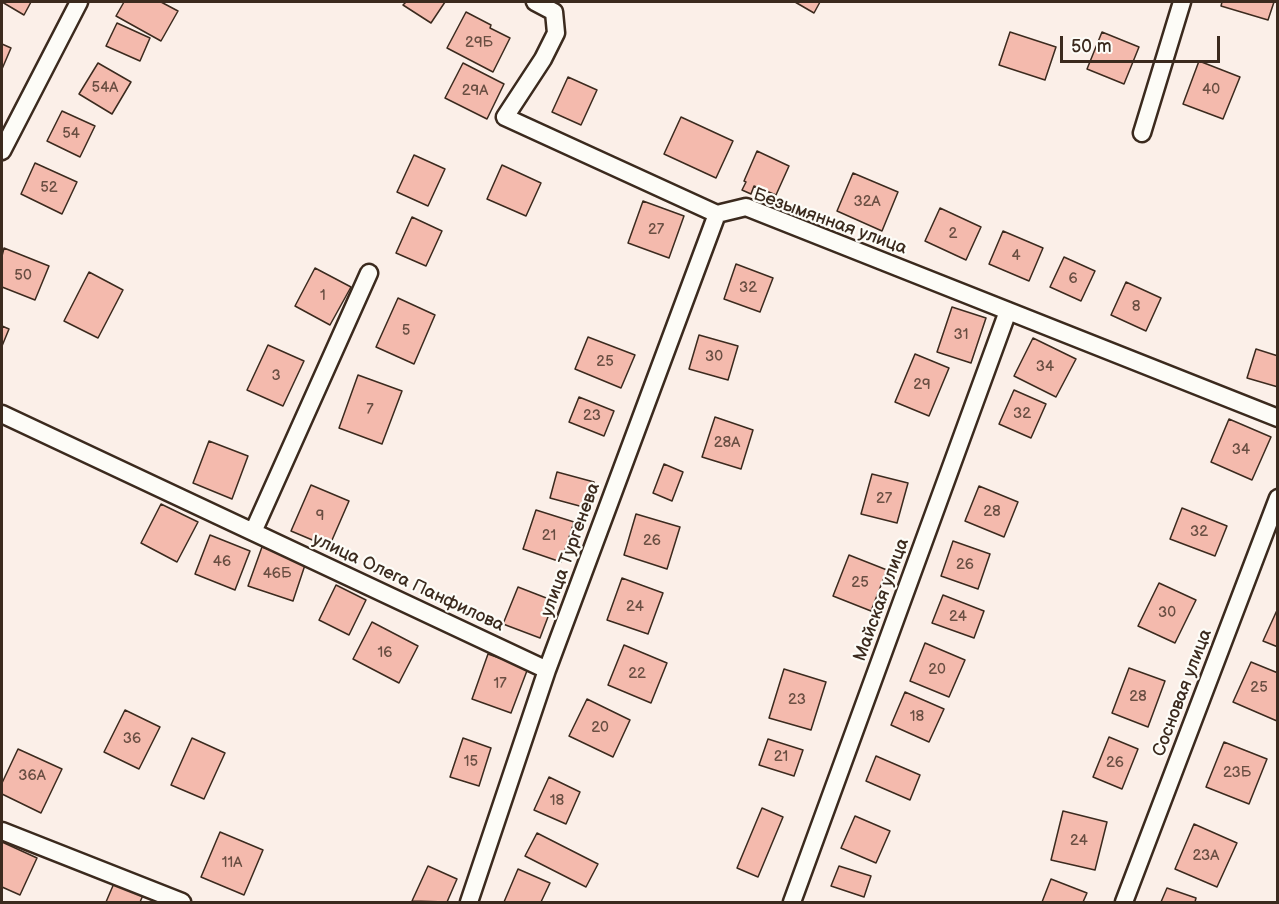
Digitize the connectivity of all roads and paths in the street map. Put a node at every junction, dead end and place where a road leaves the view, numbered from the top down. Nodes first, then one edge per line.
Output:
1 (79, 2) edge
2 (535, 2) edge
3 (1182, 2) edge
4 (1142, 133) dead end
5 (2, 151) edge
6 (717, 214) junction
7 (369, 273) dead end
8 (1008, 312) junction
9 (2, 414) edge
10 (1278, 418) edge
11 (1278, 498) edge
12 (253, 532) junction
13 (547, 670) junction
14 (2, 831) edge
15 (165, 899) edge
16 (182, 903) edge
17 (469, 903) edge
18 (792, 903) edge
19 (1124, 903) edge

1 - 5 street
2 - 6 street
3 - 4 street
6 - 8 street, Безымянная улица
6 - 13 street, улица Тургенева
7 - 12 street
8 - 10 street, Безымянная улица
8 - 18 street, Майская улица
9 - 12 street, улица Олега Панфилова
11 - 19 street, Сосновая улица
12 - 13 street, улица Олега Панфилова
13 - 17 street, улица Тургенева
14 - 15 street
15 - 16 street

